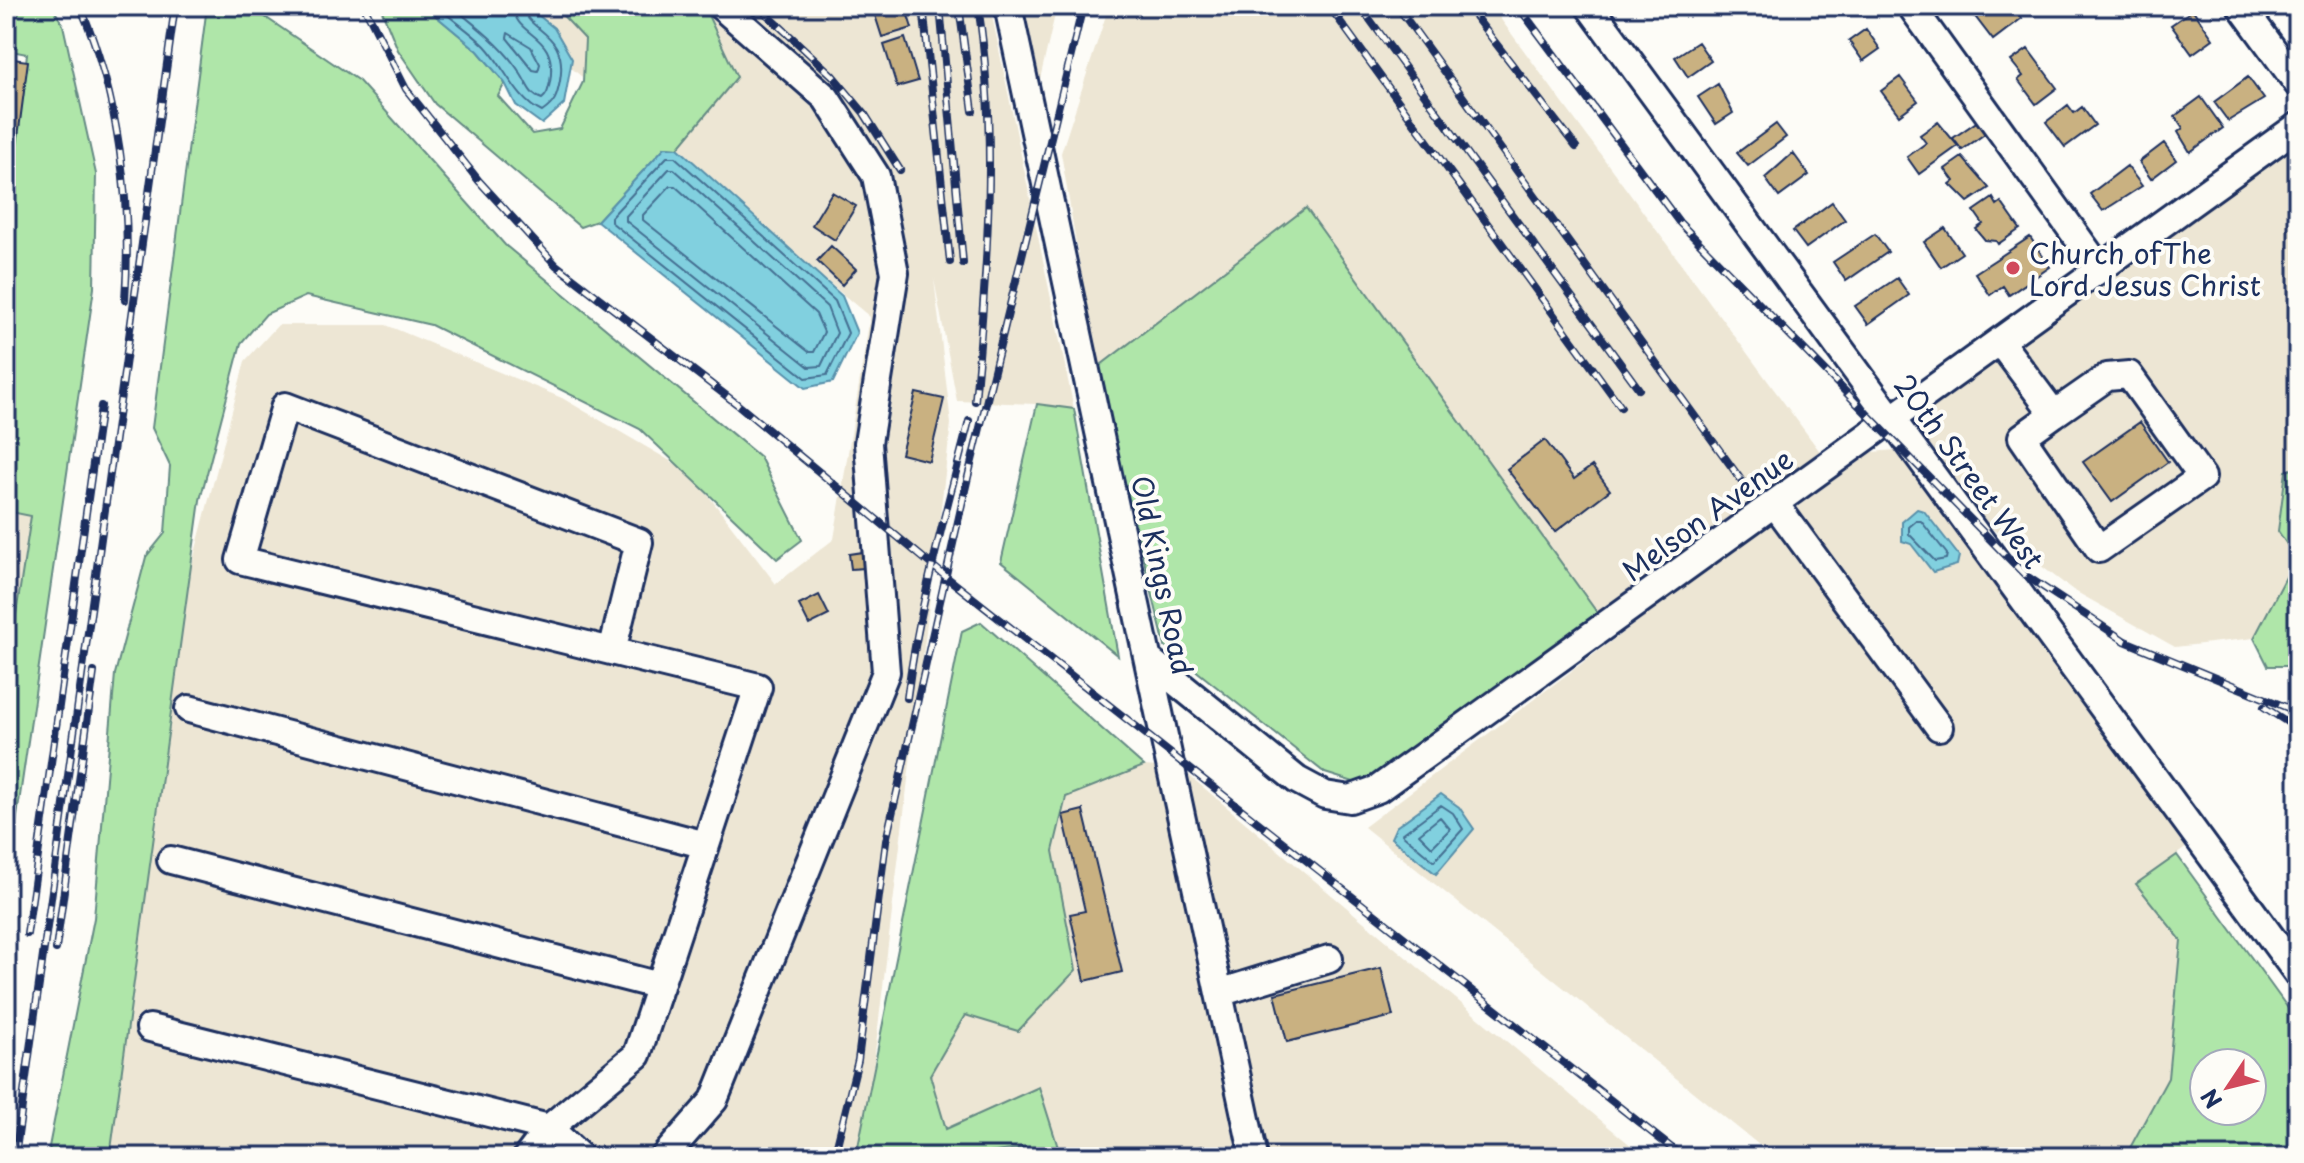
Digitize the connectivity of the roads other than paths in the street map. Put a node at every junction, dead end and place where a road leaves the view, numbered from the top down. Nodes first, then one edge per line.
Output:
1 (721, 6) edge
2 (1008, 6) edge
3 (1589, 6) edge
4 (1911, 6) edge
5 (2241, 6) edge
6 (2298, 84) edge
7 (2298, 126) edge
8 (2100, 269) junction
9 (2000, 342) junction
10 (2054, 414) junction
11 (1892, 420) junction
12 (1775, 504) junction
13 (612, 651) junction
14 (1148, 659) junction
15 (189, 709) dead end
16 (1939, 727) dead end
17 (706, 845) junction
18 (171, 860) dead end
19 (1329, 959) dead end
20 (2298, 974) edge
21 (660, 986) junction
22 (1219, 993) junction
23 (150, 1028) dead end
24 (549, 1128) junction
25 (527, 1157) edge
26 (580, 1157) edge
27 (664, 1157) edge
28 (1254, 1157) edge

1 - 27 street
2 - 14 street, Old Kings Road
3 - 11 street, 20th Street West
4 - 8 street
5 - 6 street
7 - 8 street, Melson Avenue
8 - 9 street, Melson Avenue
9 - 10 street
9 - 11 street, Melson Avenue
10 - 10 street
11 - 12 street, Melson Avenue
11 - 20 street, 20th Street West
12 - 14 street, Melson Avenue
12 - 16 street
13 - 13 street
13 - 17 street
14 - 22 street, Old Kings Road
15 - 17 street
17 - 21 street
18 - 21 street
19 - 22 street
21 - 24 street
22 - 28 street, Old Kings Road
23 - 24 street
24 - 25 street
24 - 26 street

